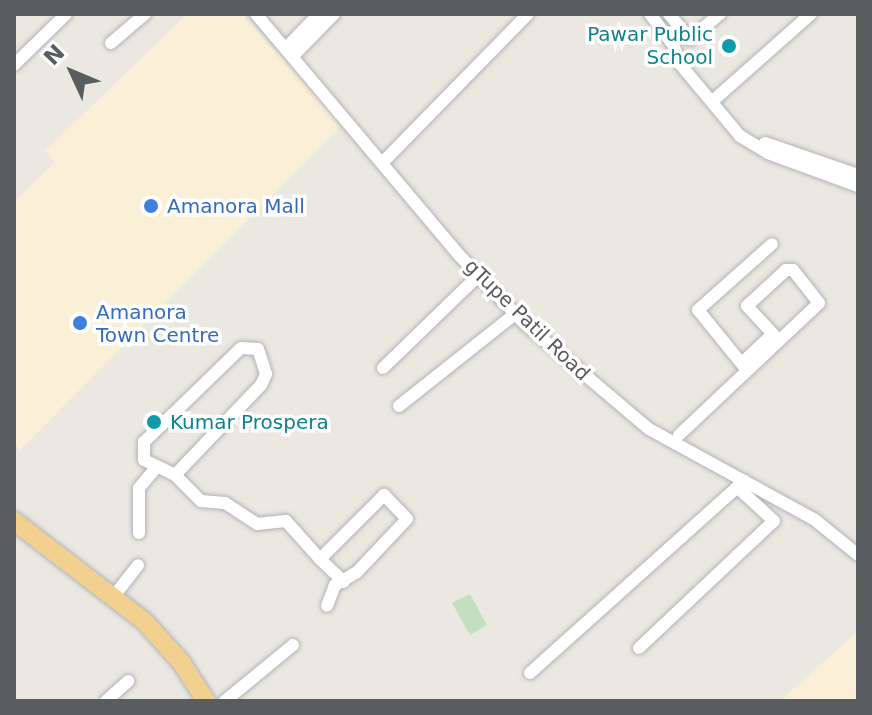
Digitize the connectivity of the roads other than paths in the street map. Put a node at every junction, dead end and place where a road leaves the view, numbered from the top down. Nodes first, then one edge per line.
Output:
1 (66, 14) edge
2 (145, 14) edge
3 (256, 14) edge
4 (319, 14) edge
5 (334, 14) edge
6 (528, 14) edge
7 (650, 14) edge
8 (720, 14) edge
9 (811, 14) edge
10 (671, 27) edge
11 (111, 43) dead end
12 (289, 52) junction
13 (681, 56) junction
14 (14, 65) edge
15 (716, 98) junction
16 (383, 162) junction
17 (816, 165) junction
18 (858, 175) edge
19 (858, 186) edge
20 (772, 244) dead end
21 (478, 276) junction
22 (515, 314) junction
23 (745, 367) junction
24 (383, 368) dead end
25 (399, 406) dead end
26 (679, 435) dead end
27 (155, 469) junction
28 (175, 475) junction
29 (741, 484) junction
30 (14, 521) edge
31 (139, 533) dead end
32 (14, 535) edge
33 (858, 555) edge
34 (320, 559) junction
35 (138, 565) dead end
36 (344, 582) junction
37 (114, 596) junction
38 (327, 606) dead end
39 (293, 645) dead end
40 (639, 648) dead end
41 (530, 673) dead end
42 (128, 681) dead end
43 (106, 701) edge
44 (193, 701) edge
45 (206, 701) edge
46 (225, 701) edge

1 - 14 street
2 - 11 street
3 - 12 street, gTupe Patil Road
4 - 12 street
5 - 12 street
6 - 16 street
7 - 10 street
8 - 10 street
9 - 15 street
10 - 13 street
12 - 16 street, gTupe Patil Road
13 - 15 street
13 - 17 street
15 - 17 street
16 - 21 street, gTupe Patil Road
17 - 18 street
17 - 19 street
20 - 23 street
21 - 22 street, gTupe Patil Road
21 - 24 street
22 - 25 street
22 - 29 street, gTupe Patil Road
23 - 23 street
23 - 26 street
27 - 28 street
27 - 28 street
27 - 31 street
28 - 34 street
29 - 33 street, gTupe Patil Road
29 - 40 street
29 - 41 street
30 - 37 highway
32 - 44 highway
34 - 36 street
34 - 36 street
35 - 37 street
36 - 38 street
37 - 45 highway
39 - 46 street
42 - 43 street

